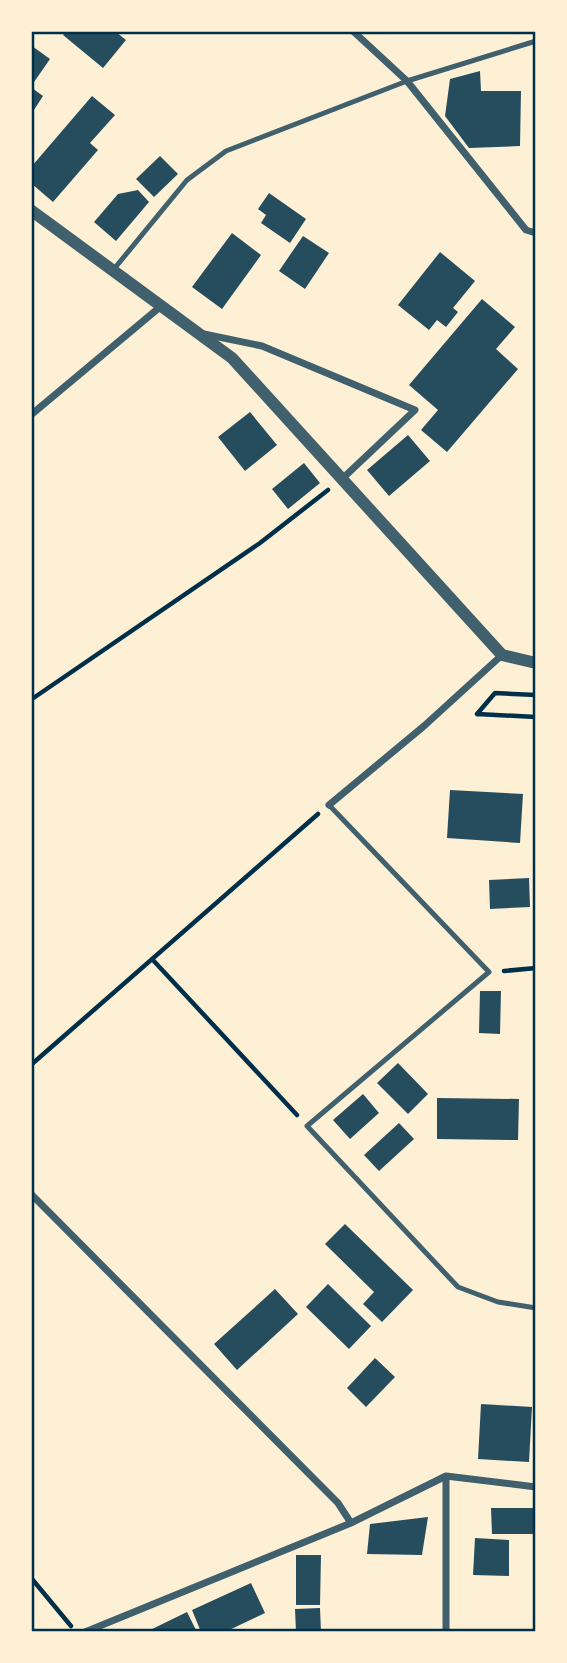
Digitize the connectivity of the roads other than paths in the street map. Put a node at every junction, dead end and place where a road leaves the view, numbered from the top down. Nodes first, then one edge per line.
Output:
1 (354, 32) edge
2 (536, 41) edge
3 (407, 81) junction
4 (32, 211) edge
5 (536, 233) edge
6 (111, 271) junction
7 (160, 307) junction
8 (197, 333) junction
9 (32, 414) edge
10 (342, 479) junction
11 (502, 655) junction
12 (536, 663) edge
13 (329, 805) joint
14 (32, 1195) edge
15 (536, 1308) edge
16 (446, 1476) junction
17 (536, 1487) edge
18 (351, 1522) junction
19 (85, 1632) edge
20 (446, 1632) edge

1 - 3 street
2 - 3 lane
3 - 5 street
3 - 6 lane
4 - 6 street
6 - 7 street
7 - 8 street
7 - 9 street
8 - 10 street
8 - 10 street
10 - 11 street
11 - 12 street
11 - 13 street
13 - 15 lane
14 - 18 street
16 - 17 street
16 - 18 street
16 - 20 street
18 - 19 street

